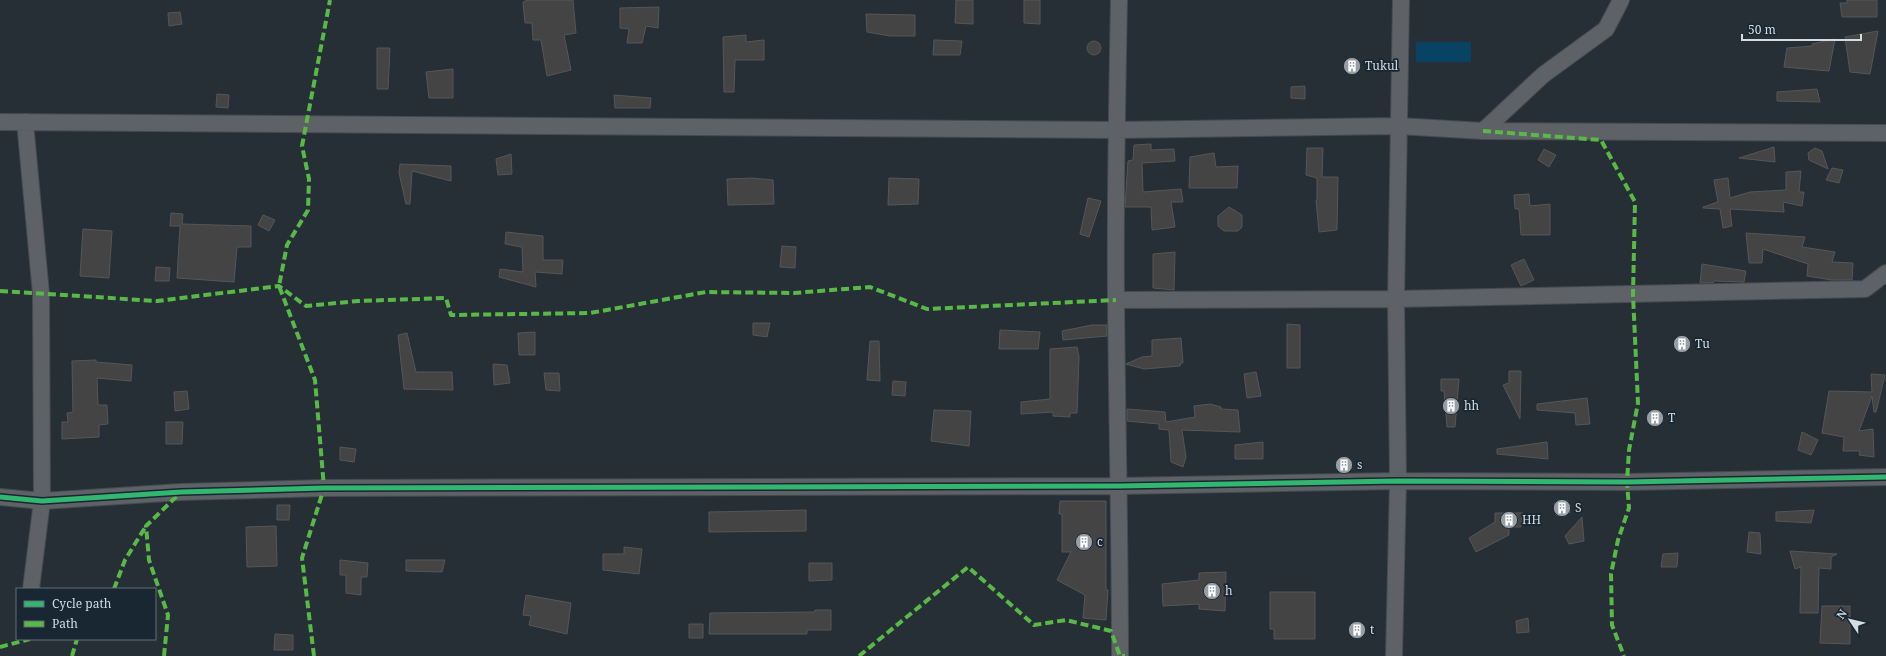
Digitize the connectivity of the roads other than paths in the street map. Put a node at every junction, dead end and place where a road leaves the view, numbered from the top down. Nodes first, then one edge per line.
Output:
1 (1119, 0) edge
2 (1401, 0) edge
3 (1621, 0) edge
4 (0, 122) edge
5 (25, 122) junction
6 (1399, 126) junction
7 (1116, 130) junction
8 (1483, 131) junction
9 (1886, 133) edge
10 (1886, 273) edge
11 (1396, 298) junction
12 (1116, 300) junction
13 (1886, 477) edge
14 (1398, 481) junction
15 (1120, 486) junction
16 (0, 497) edge
17 (42, 501) junction
18 (31, 588) edge
19 (1120, 656) edge
20 (1394, 656) edge

1 - 7 street
2 - 6 street
3 - 8 street
4 - 5 street
5 - 7 street
5 - 17 street
6 - 7 street
6 - 8 street
6 - 11 street
7 - 12 street
8 - 9 street
10 - 11 street
11 - 12 street
11 - 14 street
12 - 15 street
13 - 14 street
14 - 15 street
14 - 20 street
15 - 17 street
15 - 19 street
16 - 17 street
17 - 18 street

